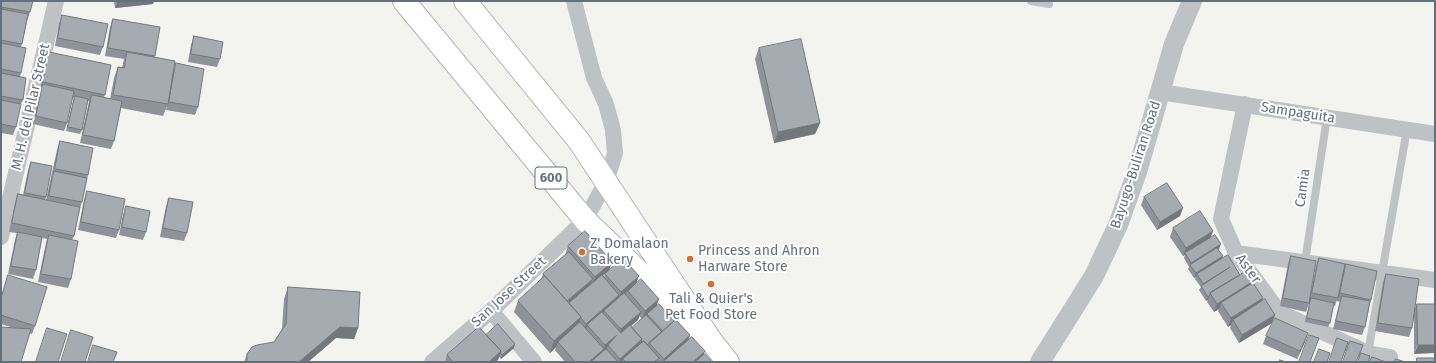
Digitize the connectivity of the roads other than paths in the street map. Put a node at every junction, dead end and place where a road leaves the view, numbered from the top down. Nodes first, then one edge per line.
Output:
1 (56, 1) edge
2 (404, 1) edge
3 (465, 1) edge
4 (574, 1) edge
5 (1031, 1) edge
6 (1192, 1) edge
7 (1049, 4) dead end
8 (1160, 92) junction
9 (1246, 104) junction
10 (1327, 117) junction
11 (1407, 129) junction
12 (1435, 134) edge
13 (606, 182) junction
14 (585, 220) junction
15 (1, 237) edge
16 (1236, 253) junction
17 (1306, 262) junction
18 (1382, 272) junction
19 (1435, 280) edge
20 (491, 311) junction
21 (712, 342) junction
22 (1368, 353) junction
23 (1390, 357) dead end
24 (531, 361) edge
25 (432, 362) edge
26 (728, 362) edge
27 (1040, 362) edge

1 - 15 street, M. H. del Pilar Street
2 - 14 main road, 600
3 - 13 main road, 600
4 - 13 street, San Jose Street
5 - 7 lane
6 - 8 street, Bayugo-Buliran Road
8 - 9 street, Sampaguita
8 - 27 street, Bayugo-Buliran Road
9 - 10 street, Sampaguita
9 - 16 street, Aster
10 - 11 street, Sampaguita
10 - 17 lane, Camia
11 - 12 street, Sampaguita
11 - 18 lane
13 - 14 street, San Jose Street
13 - 21 main road, 600
14 - 20 street, San Jose Street
14 - 21 main road, 600
16 - 17 street
16 - 22 street, Aster
17 - 18 street
18 - 19 street
18 - 22 lane
20 - 24 street
20 - 25 street, San Jose Street
21 - 26 main road, 600
22 - 23 street, Aster

